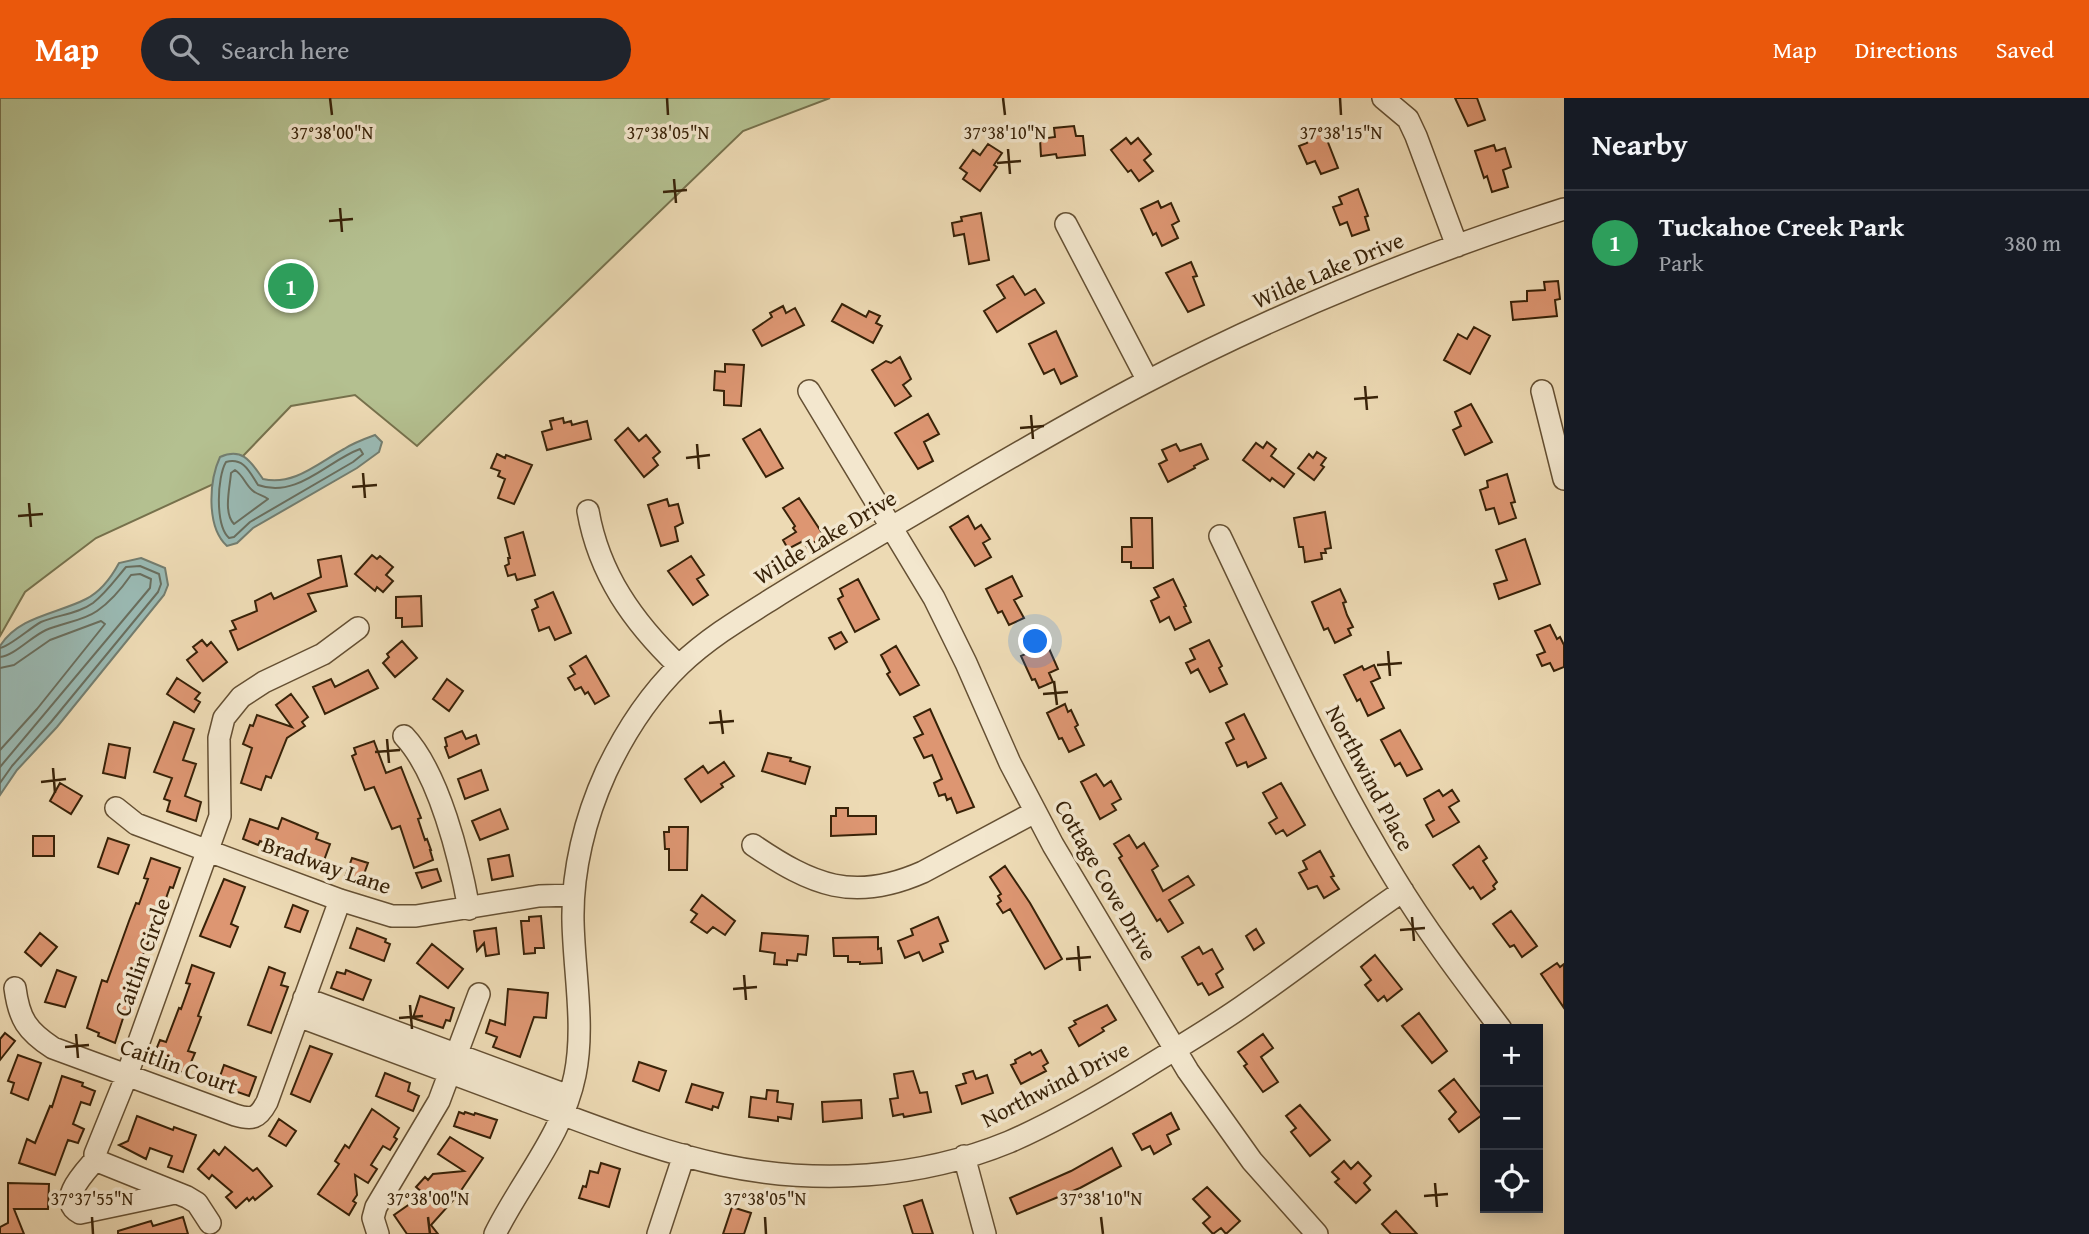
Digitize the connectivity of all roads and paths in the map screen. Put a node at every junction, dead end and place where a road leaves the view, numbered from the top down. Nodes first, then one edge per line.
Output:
1 (1383, 98) edge
2 (1564, 209) edge
3 (1066, 224) dead end
4 (1457, 246) junction
5 (1148, 381) junction
6 (809, 391) dead end
7 (1542, 391) dead end
8 (1564, 479) edge
9 (588, 511) dead end
10 (892, 527) junction
11 (1220, 536) dead end
12 (358, 628) dead end
13 (679, 666) junction
14 (404, 736) dead end
15 (116, 808) dead end
16 (1035, 812) junction
17 (753, 845) dead end
18 (209, 851) junction
19 (1403, 891) junction
20 (573, 895) junction
21 (340, 900) junction
22 (469, 909) junction
23 (15, 988) dead end
24 (480, 994) dead end
25 (301, 1007) junction
26 (1497, 1024) edge
27 (1176, 1049) junction
28 (454, 1064) junction
29 (127, 1075) junction
30 (566, 1105) junction
31 (684, 1155) junction
32 (964, 1156) junction
33 (95, 1160) junction
34 (175, 1193) junction
35 (210, 1223) dead end
36 (378, 1234) edge
37 (495, 1234) edge
38 (658, 1234) edge
39 (985, 1234) edge
40 (1317, 1234) edge

1 - 4 street
2 - 4 street, Wilde Lake Drive
3 - 5 street
4 - 5 street, Wilde Lake Drive
5 - 10 street, Wilde Lake Drive
6 - 10 street, Cottage Cove Drive
7 - 8 street
9 - 13 street
10 - 13 street, Wilde Lake Drive
10 - 16 street, Cottage Cove Drive
11 - 19 street, Northwind Place
12 - 18 street, Caitlin Circle
13 - 20 street, Wilde Lake Drive
14 - 22 street
15 - 18 street, Bradway Lane
16 - 17 street
16 - 27 street, Cottage Cove Drive
18 - 21 street, Bradway Lane
18 - 29 street, Caitlin Circle
19 - 26 street, Northwind Place
19 - 27 street, Northwind Drive
20 - 22 street, Bradway Lane
20 - 30 street, Wilde Lake Drive
21 - 22 street, Bradway Lane
21 - 25 street, Caitlin Court
23 - 29 street, Caitlin Court
24 - 28 street
25 - 28 street, Northwind Drive
25 - 29 street, Caitlin Court
27 - 32 street, Northwind Drive
27 - 40 street, Cottage Cove Drive
28 - 30 street, Northwind Drive
28 - 36 street
29 - 33 street, Caitlin Circle
30 - 31 street, Northwind Drive
30 - 37 street, Wilde Lake Drive
31 - 32 street, Northwind Drive
31 - 38 street
32 - 39 street
33 - 34 street
33 - 34 street, Caitlin Circle
34 - 35 street

